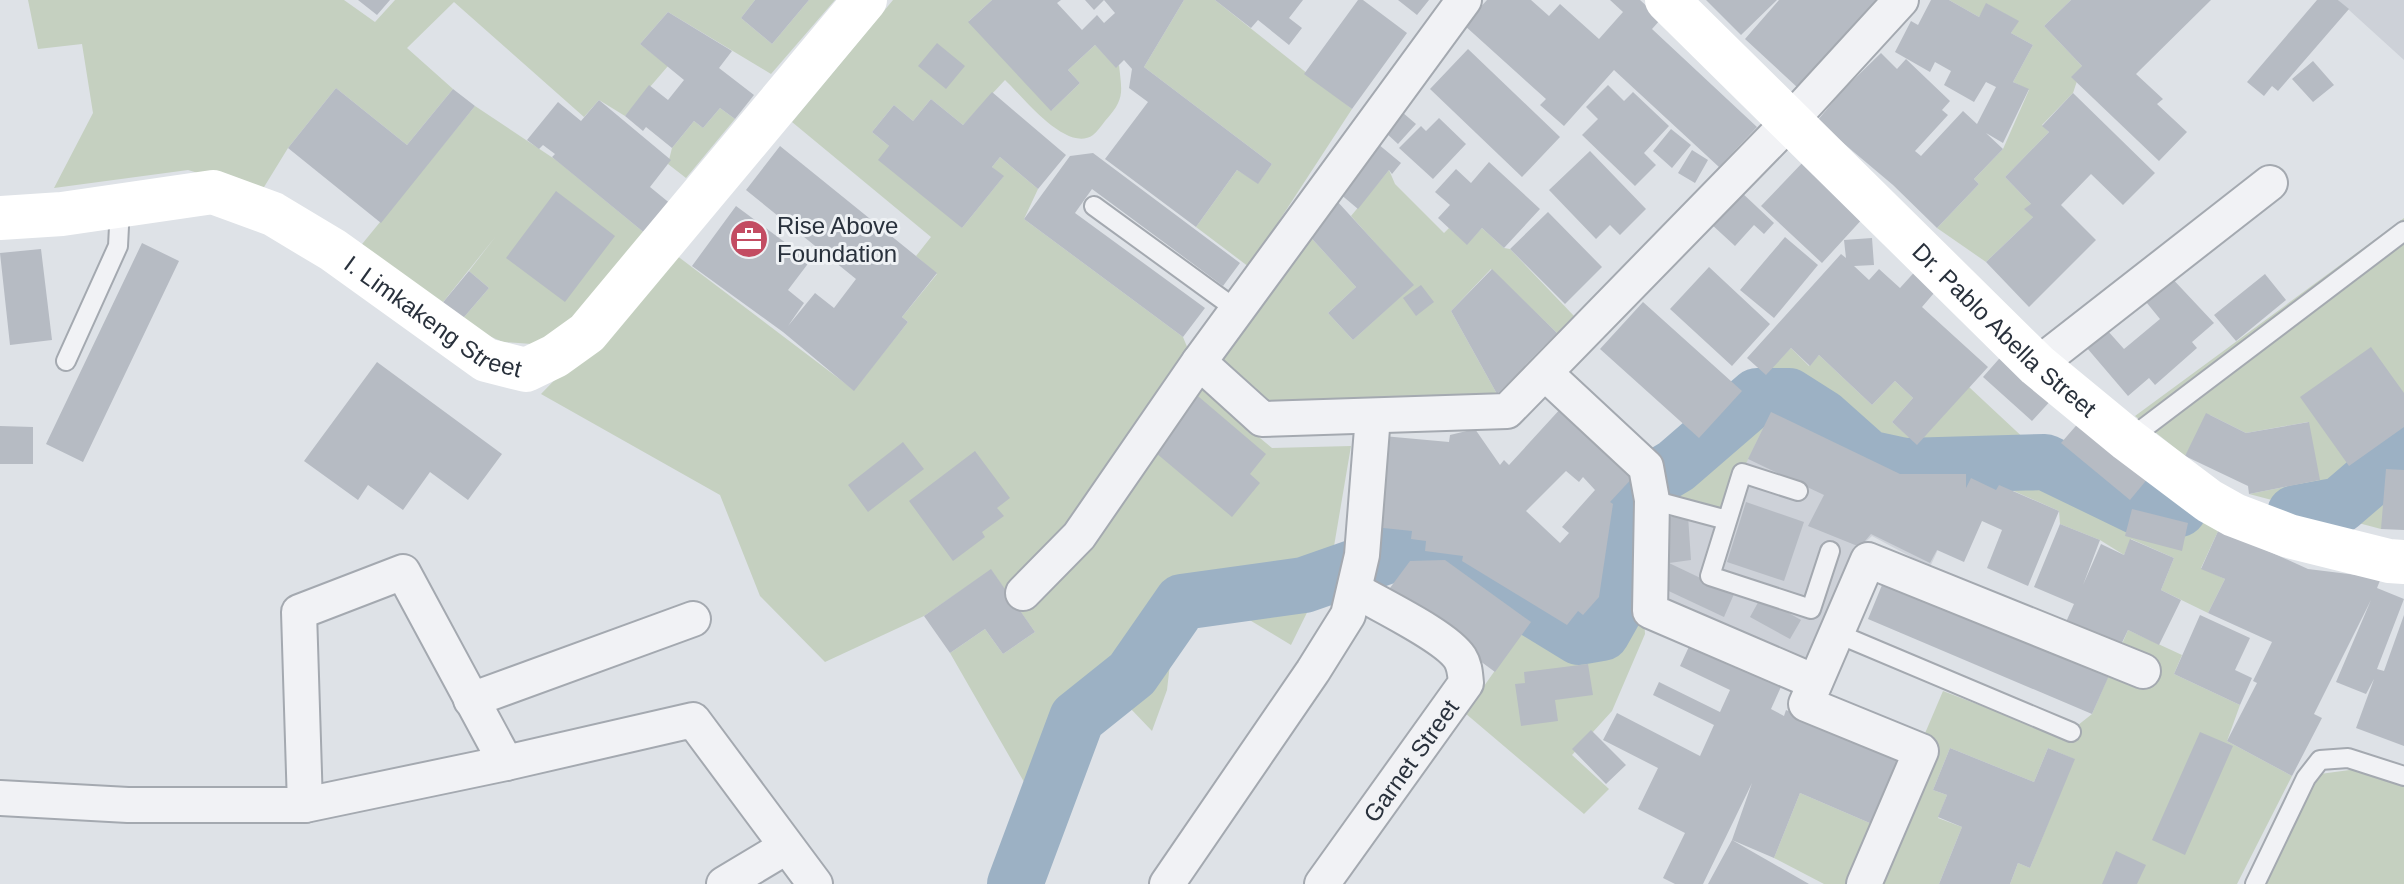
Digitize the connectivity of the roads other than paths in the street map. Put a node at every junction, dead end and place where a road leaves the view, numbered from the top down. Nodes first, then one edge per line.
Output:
1 (865, 0) edge
2 (1464, 0) edge
3 (1667, 0) edge
4 (1901, 0) edge
5 (1791, 120) junction
6 (2270, 183) dead end
7 (1094, 206) dead end
8 (120, 207) junction
9 (0, 218) edge
10 (2404, 231) edge
11 (1237, 310) junction
12 (66, 361) dead end
13 (1199, 362) junction
14 (2037, 365) junction
15 (1545, 373) junction
16 (1373, 416) junction
17 (2128, 440) junction
18 (1798, 491) dead end
19 (1652, 500) junction
20 (1727, 520) junction
21 (1830, 551) dead end
22 (2404, 562) edge
23 (1358, 574) junction
24 (1023, 593) dead end
25 (693, 619) dead end
26 (1836, 633) junction
27 (2143, 671) dead end
28 (1815, 682) junction
29 (471, 700) junction
30 (2071, 732) dead end
31 (506, 763) junction
32 (2404, 776) edge
33 (0, 798) edge
34 (305, 805) junction
35 (786, 847) junction
36 (724, 884) edge
37 (815, 884) edge
38 (1167, 884) edge
39 (1322, 884) edge
40 (1864, 884) edge
41 (2255, 884) edge

1 - 8 street, I. Limkakeng Street
2 - 11 street
3 - 5 street, Dr. Pablo Abella Street
4 - 5 street
5 - 14 street, Dr. Pablo Abella Street
5 - 15 street
6 - 14 street
7 - 11 lane
8 - 9 street, I. Limkakeng Street
8 - 12 lane
10 - 17 lane
11 - 13 street
13 - 16 street
13 - 24 street
14 - 17 street, Dr. Pablo Abella Street
15 - 16 street
15 - 19 street
16 - 23 street
17 - 22 street, Dr. Pablo Abella Street
18 - 20 lane
19 - 20 lane
19 - 28 street
20 - 21 lane
23 - 38 street
23 - 39 street, Garnet Street
25 - 29 street
26 - 27 street
26 - 28 street
26 - 30 lane
28 - 40 street
29 - 31 street
29 - 34 street
31 - 34 street
31 - 35 street
32 - 41 lane
33 - 34 street
35 - 36 street
35 - 37 street

